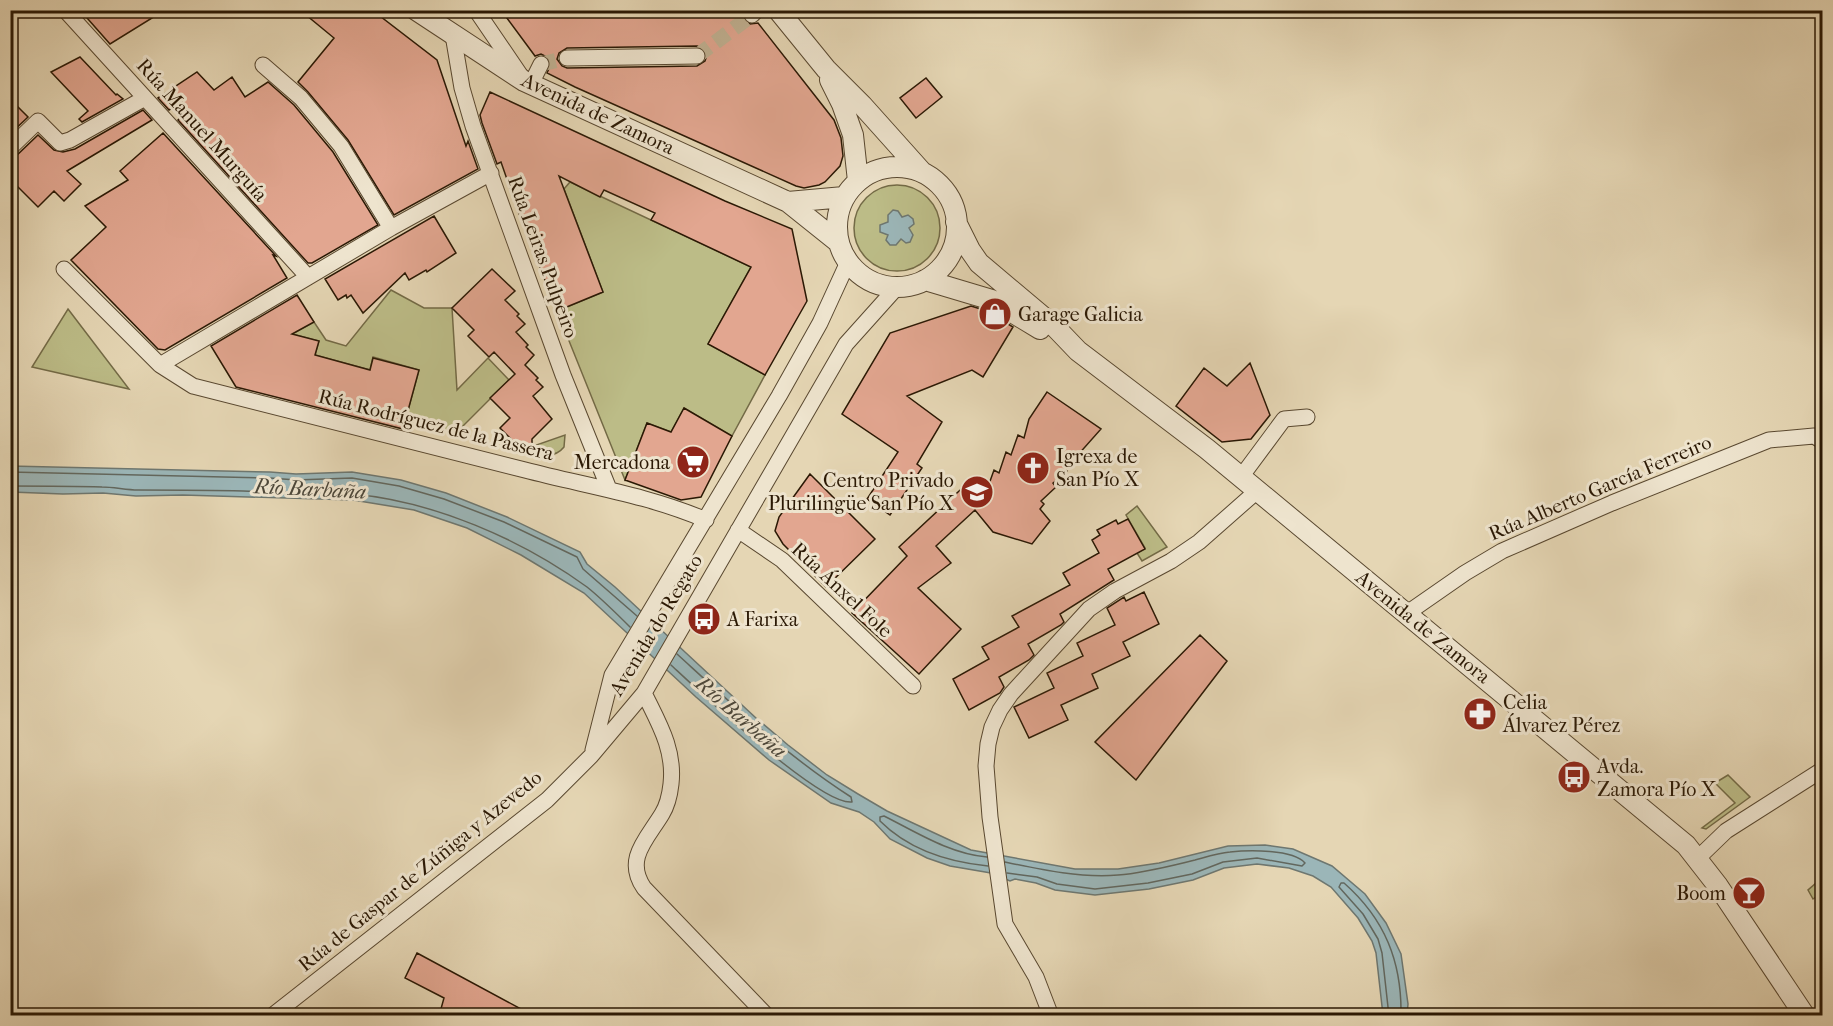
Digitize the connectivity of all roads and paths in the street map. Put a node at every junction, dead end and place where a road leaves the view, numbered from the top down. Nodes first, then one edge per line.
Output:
1 (65, 10) edge
2 (416, 10) edge
3 (476, 10) edge
4 (778, 10) edge
5 (453, 35) junction
6 (697, 56) tunnel mouth
7 (567, 58) tunnel mouth
8 (541, 64) tunnel mouth
9 (263, 66) dead end
10 (826, 69) junction
11 (527, 82) junction
12 (145, 98) junction
13 (10, 148) edge
14 (491, 173) junction
15 (924, 174) junction
16 (858, 181) junction
17 (844, 197) junction
18 (788, 202) junction
19 (956, 222) junction
20 (391, 228) junction
21 (838, 242) junction
22 (848, 262) junction
23 (64, 269) dead end
24 (308, 277) junction
25 (925, 280) junction
26 (897, 286) junction
27 (1078, 351) junction
28 (160, 365) junction
29 (1308, 417) dead end
30 (1822, 441) edge
31 (1241, 477) junction
32 (609, 489) junction
33 (1257, 491) junction
34 (706, 520) junction
35 (738, 530) junction
36 (1406, 614) junction
37 (913, 686) dead end
38 (644, 693) junction
39 (591, 756) junction
40 (1822, 770) edge
41 (1698, 858) junction
42 (272, 1016) edge
43 (767, 1016) edge
44 (1051, 1016) edge
45 (1805, 1016) edge

1 - 12 street, Rúa Manuel Murguía
2 - 5 street, Avenida de Zamora
3 - 11 street
4 - 10 street
5 - 11 street, Avenida de Zamora
5 - 14 street, Rúa Leiras Pulpeiro
6 - 7 street
8 - 11 street
9 - 20 street
10 - 15 street
10 - 16 street
11 - 18 street, Avenida de Zamora
12 - 13 street
12 - 24 street, Rúa Manuel Murguía
14 - 20 street
14 - 32 street, Rúa Leiras Pulpeiro
15 - 16 street
15 - 19 street
16 - 17 street
17 - 18 street, Avenida de Zamora
17 - 21 street
18 - 21 street, Avenida de Zamora
19 - 25 street
19 - 27 street, Avenida de Zamora
20 - 24 street
21 - 22 street
22 - 26 street
22 - 34 street, Avenida do Regato
23 - 28 street, Rúa Rodríguez de la Passera
24 - 28 street
25 - 26 street
25 - 27 street, Avenida de Zamora
26 - 35 street, Avenida do Regato
27 - 31 street, Avenida de Zamora
28 - 32 street, Rúa Rodríguez de la Passera
29 - 31 street
30 - 36 street, Rúa Alberto García Ferreiro
31 - 33 street, Avenida de Zamora
32 - 34 street, Rúa Rodríguez de la Passera
33 - 36 street, Avenida de Zamora
33 - 44 street
34 - 39 street, Avenida do Regato
35 - 37 street, Rúa Ánxel Fole
35 - 38 street, Avenida do Regato
36 - 41 street, Avenida de Zamora
38 - 39 street, Avenida do Regato
38 - 43 street
39 - 42 street, Rúa de Gaspar de Zúñiga y Azevedo
40 - 41 street
41 - 45 street, Avenida de Zamora

